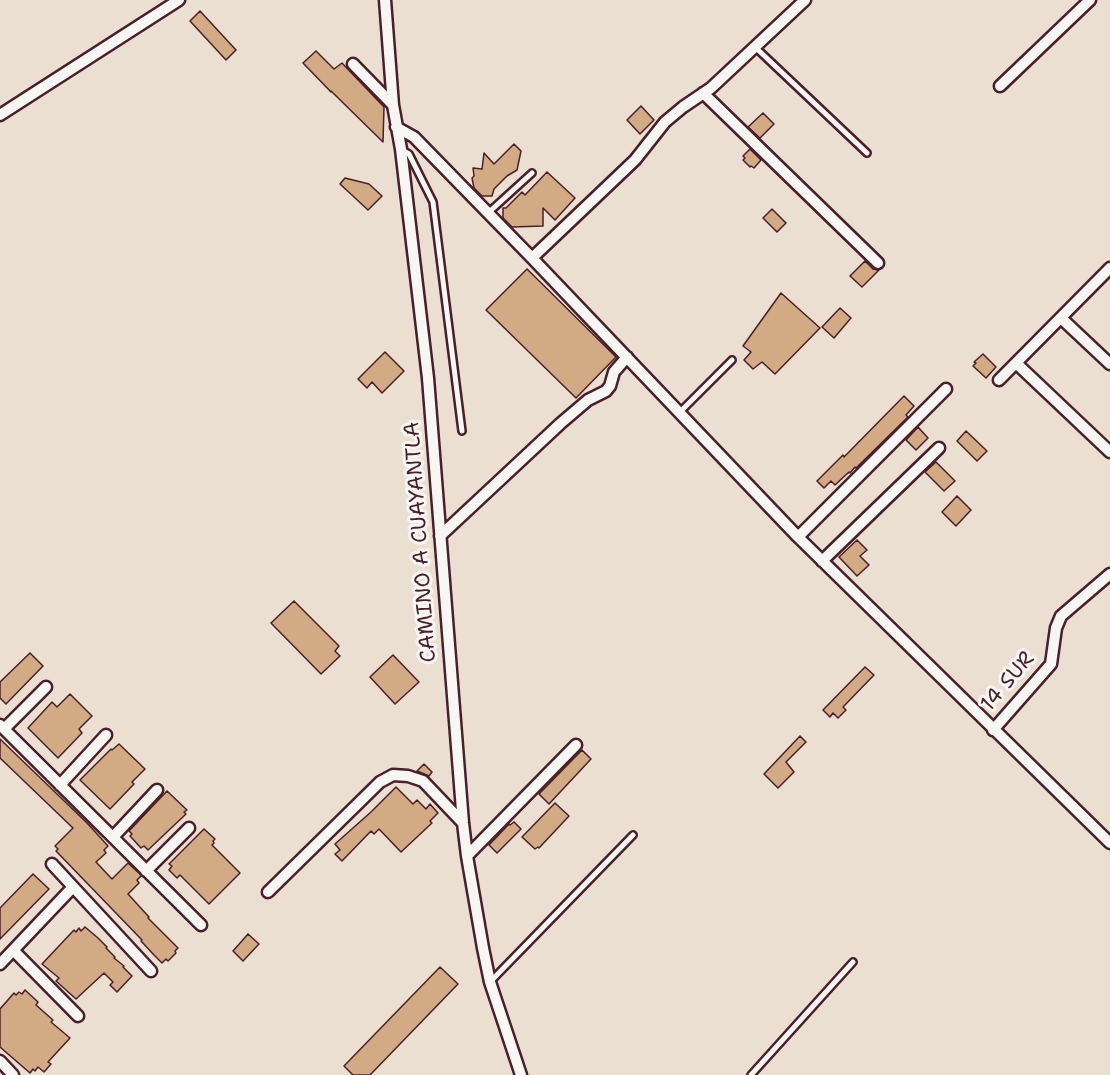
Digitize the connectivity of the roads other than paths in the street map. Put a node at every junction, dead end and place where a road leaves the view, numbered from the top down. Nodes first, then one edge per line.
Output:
1 (179, 0) edge
2 (385, 0) edge
3 (805, 0) edge
4 (1090, 0) edge
5 (755, 47) junction
6 (353, 64) dead end
7 (1000, 86) dead end
8 (703, 93) junction
9 (393, 105) junction
10 (0, 115) edge
11 (396, 127) junction
12 (400, 149) junction
13 (867, 153) dead end
14 (532, 173) dead end
15 (488, 213) junction
16 (532, 258) junction
17 (878, 263) dead end
18 (1110, 268) edge
19 (1060, 318) junction
20 (627, 357) junction
21 (732, 360) dead end
22 (1016, 363) junction
23 (1110, 364) edge
24 (999, 380) dead end
25 (946, 389) dead end
26 (680, 412) junction
27 (462, 431) dead end
28 (939, 448) dead end
29 (1110, 452) edge
30 (440, 536) junction
31 (798, 537) junction
32 (822, 561) junction
33 (1110, 574) edge
34 (46, 687) dead end
35 (2, 727) edge
36 (993, 730) junction
37 (106, 735) dead end
38 (576, 745) dead end
39 (60, 786) junction
40 (157, 790) dead end
41 (463, 823) junction
42 (189, 828) dead end
43 (633, 835) dead end
44 (113, 837) junction
45 (1110, 843) edge
46 (467, 856) junction
47 (52, 864) dead end
48 (146, 871) junction
49 (73, 887) junction
50 (268, 892) dead end
51 (201, 925) dead end
52 (14, 951) junction
53 (853, 962) dead end
54 (0, 964) edge
55 (151, 971) dead end
56 (490, 982) junction
57 (78, 1016) dead end
58 (0, 1060) edge
59 (13, 1075) edge
60 (521, 1075) edge
61 (751, 1075) edge

1 - 10 street
2 - 9 street, CAMINO A CUAYANTLA
3 - 5 street
4 - 7 street
5 - 8 street
5 - 13 lane
6 - 9 street
8 - 16 street
8 - 17 street
9 - 11 street, CAMINO A CUAYANTLA
11 - 12 street, CAMINO A CUAYANTLA
11 - 15 street
12 - 27 lane
12 - 30 street, CAMINO A CUAYANTLA
14 - 15 lane
15 - 16 street
16 - 20 street
18 - 19 street
19 - 22 street
19 - 23 street
20 - 26 street
20 - 30 street
21 - 26 lane
22 - 24 street
22 - 29 street
25 - 31 street
26 - 31 street
28 - 32 street
30 - 41 street, CAMINO A CUAYANTLA
31 - 32 street
32 - 36 street
33 - 36 street, 14 SUR
34 - 35 street
35 - 39 street
36 - 45 street
37 - 39 street
38 - 46 street
39 - 44 street
40 - 44 street
41 - 46 street, CAMINO A CUAYANTLA
41 - 50 street
42 - 48 street
43 - 56 lane
44 - 48 street
46 - 56 street, CAMINO A CUAYANTLA
47 - 49 street
48 - 51 street
49 - 52 street
49 - 55 street
52 - 54 street
52 - 57 street
53 - 61 lane
56 - 60 street, CAMINO A CUAYANTLA
58 - 59 street

